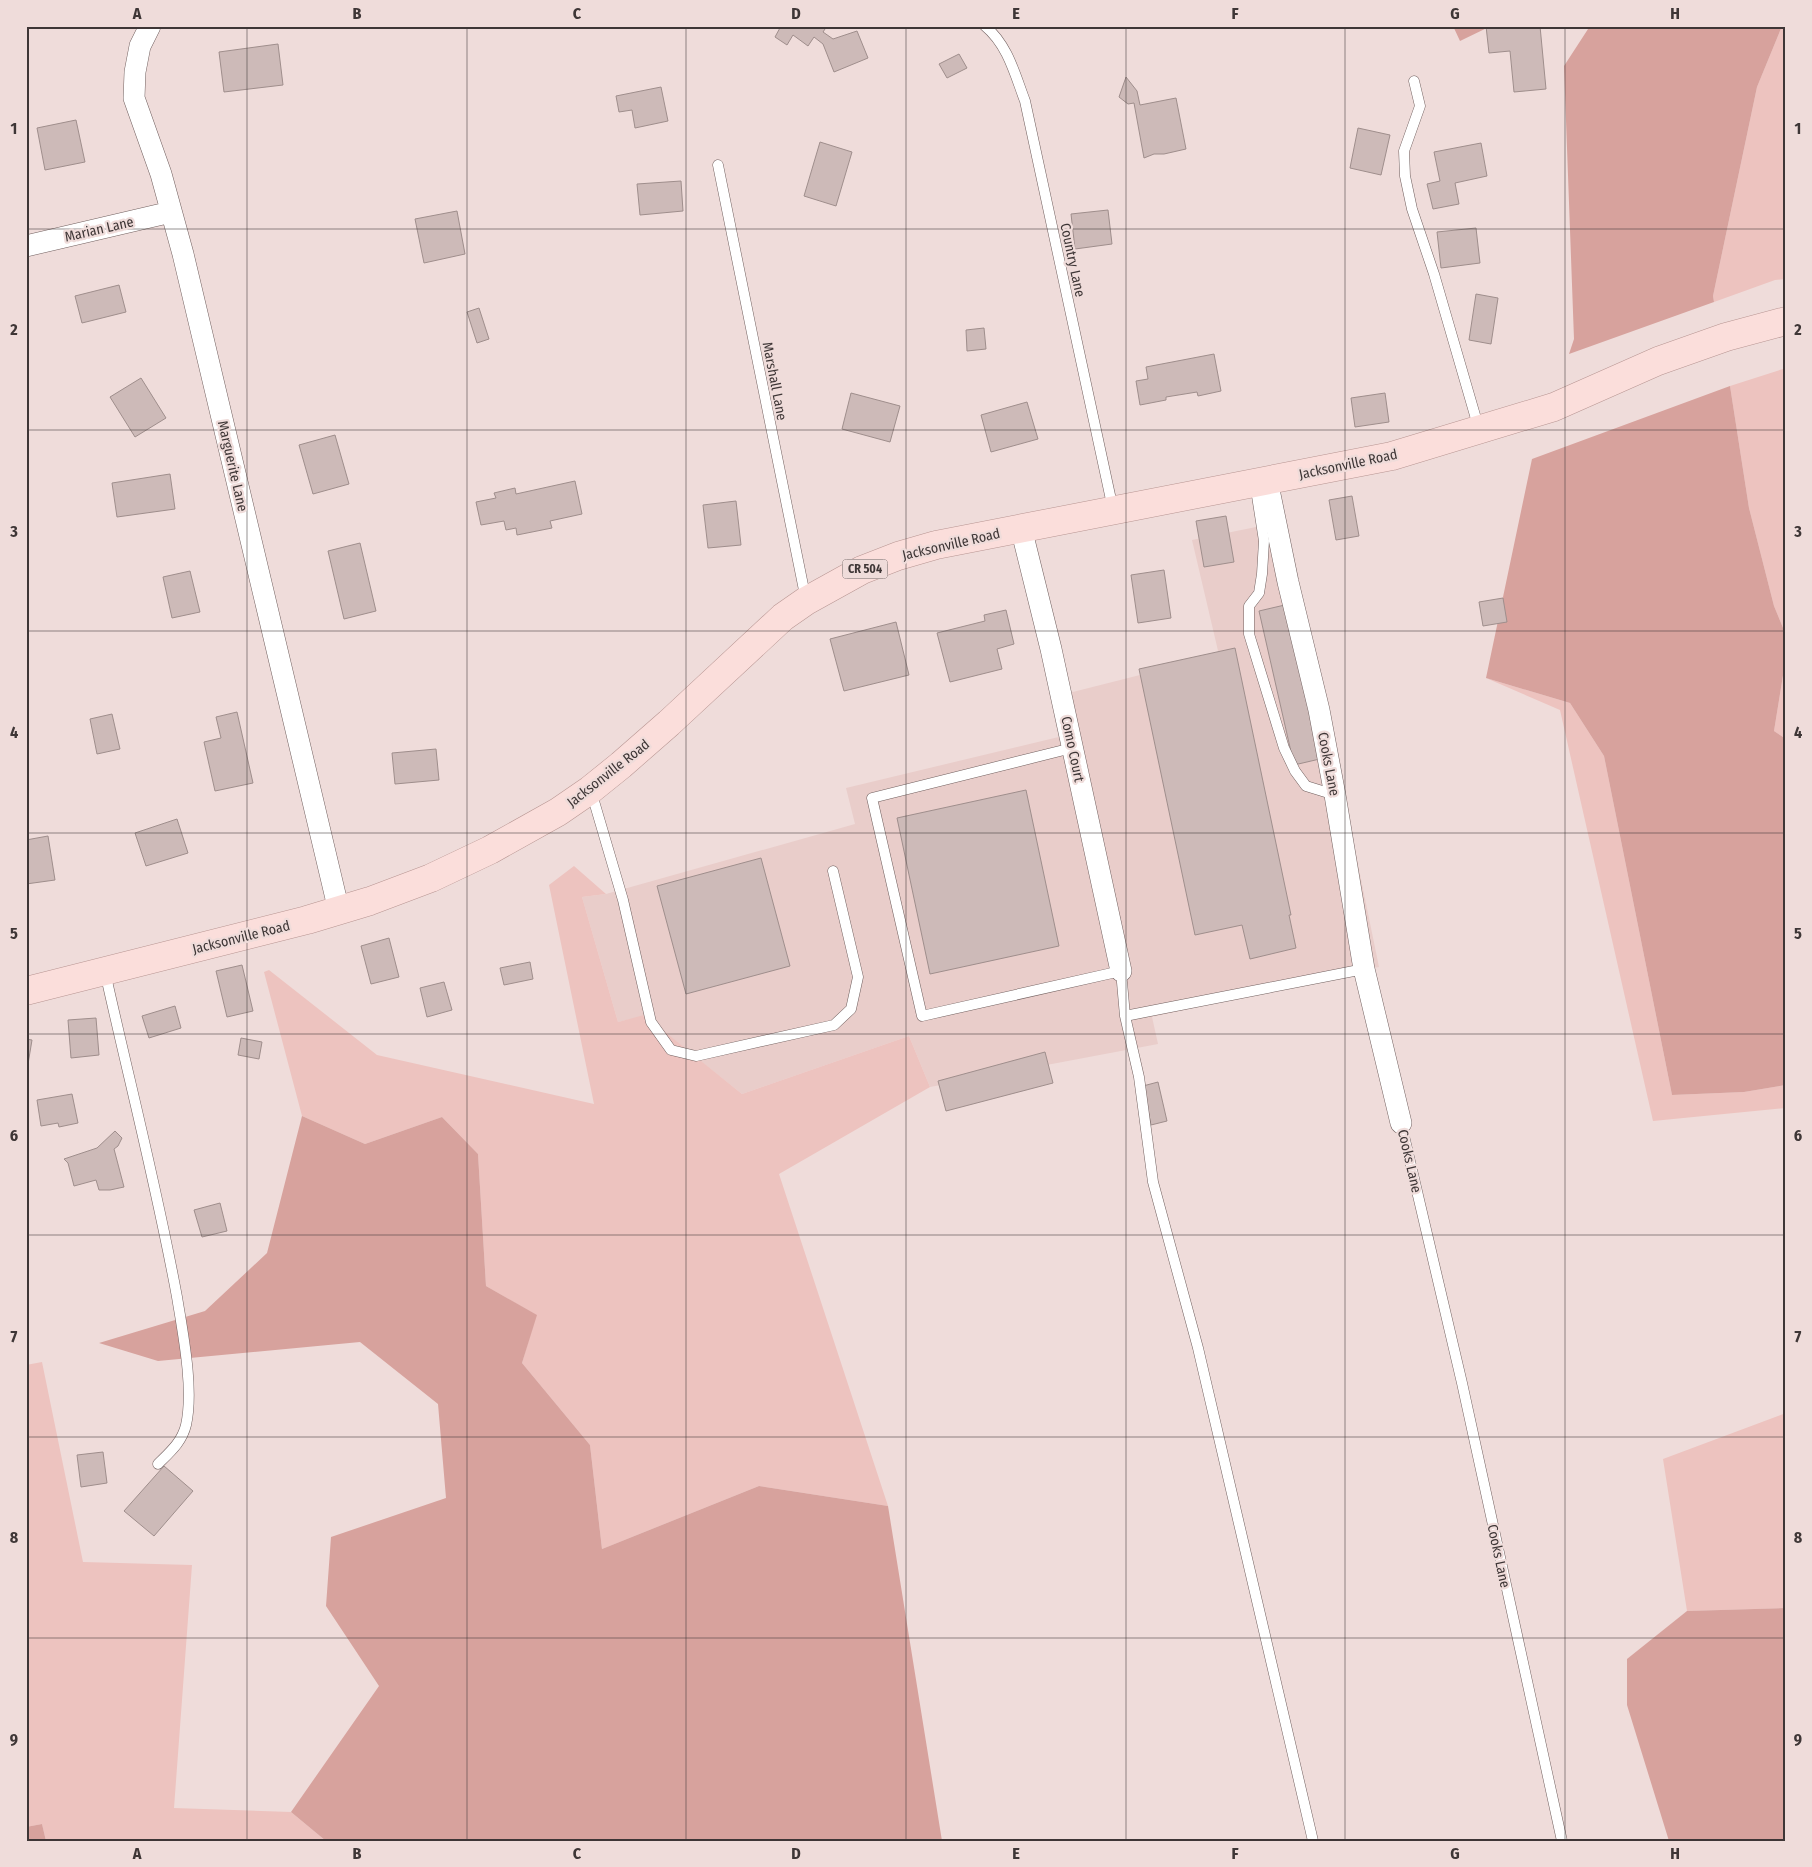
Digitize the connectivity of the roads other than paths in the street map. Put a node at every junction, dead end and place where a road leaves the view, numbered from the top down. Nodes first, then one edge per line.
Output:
1 (150, 26) edge
2 (985, 26) edge
3 (1414, 81) dead end
4 (718, 165) dead end
5 (171, 212) junction
6 (26, 246) edge
7 (1786, 321) edge
8 (1479, 430) junction
9 (1261, 481) junction
10 (1114, 510) junction
11 (1021, 528) junction
12 (806, 601) junction
13 (1072, 748) junction
14 (590, 790) junction
15 (1335, 795) junction
16 (833, 871) dead end
17 (340, 911) junction
18 (1364, 969) junction
19 (1121, 970) junction
20 (104, 971) junction
21 (26, 991) edge
22 (1125, 1016) junction
23 (1401, 1123) joint
24 (158, 1464) dead end
25 (1313, 1841) edge
26 (1562, 1841) edge

1 - 5 street, Marguerite Lane
2 - 10 lane, Country Lane
3 - 8 lane
4 - 12 lane, Marshall Lane
5 - 6 street, Marian Lane
5 - 17 street, Marguerite Lane
7 - 8 main road, Jacksonville Road / CR 504
8 - 9 main road, Jacksonville Road / CR 504
9 - 10 main road, Jacksonville Road / CR 504
9 - 15 street, Cooks Lane
9 - 15 lane
10 - 11 main road, Jacksonville Road / CR 504
11 - 12 main road, Jacksonville Road / CR 504
11 - 13 street, Como Court
12 - 14 main road, Jacksonville Road / CR 504
13 - 19 street, Como Court
13 - 19 lane
14 - 16 lane
14 - 17 main road, Jacksonville Road / CR 504
15 - 18 street, Cooks Lane
17 - 20 main road, Jacksonville Road / CR 504
18 - 22 lane
18 - 23 street, Cooks Lane
19 - 22 lane
20 - 21 main road, Jacksonville Road / CR 504
20 - 24 lane
22 - 25 lane
23 - 26 lane, Cooks Lane

